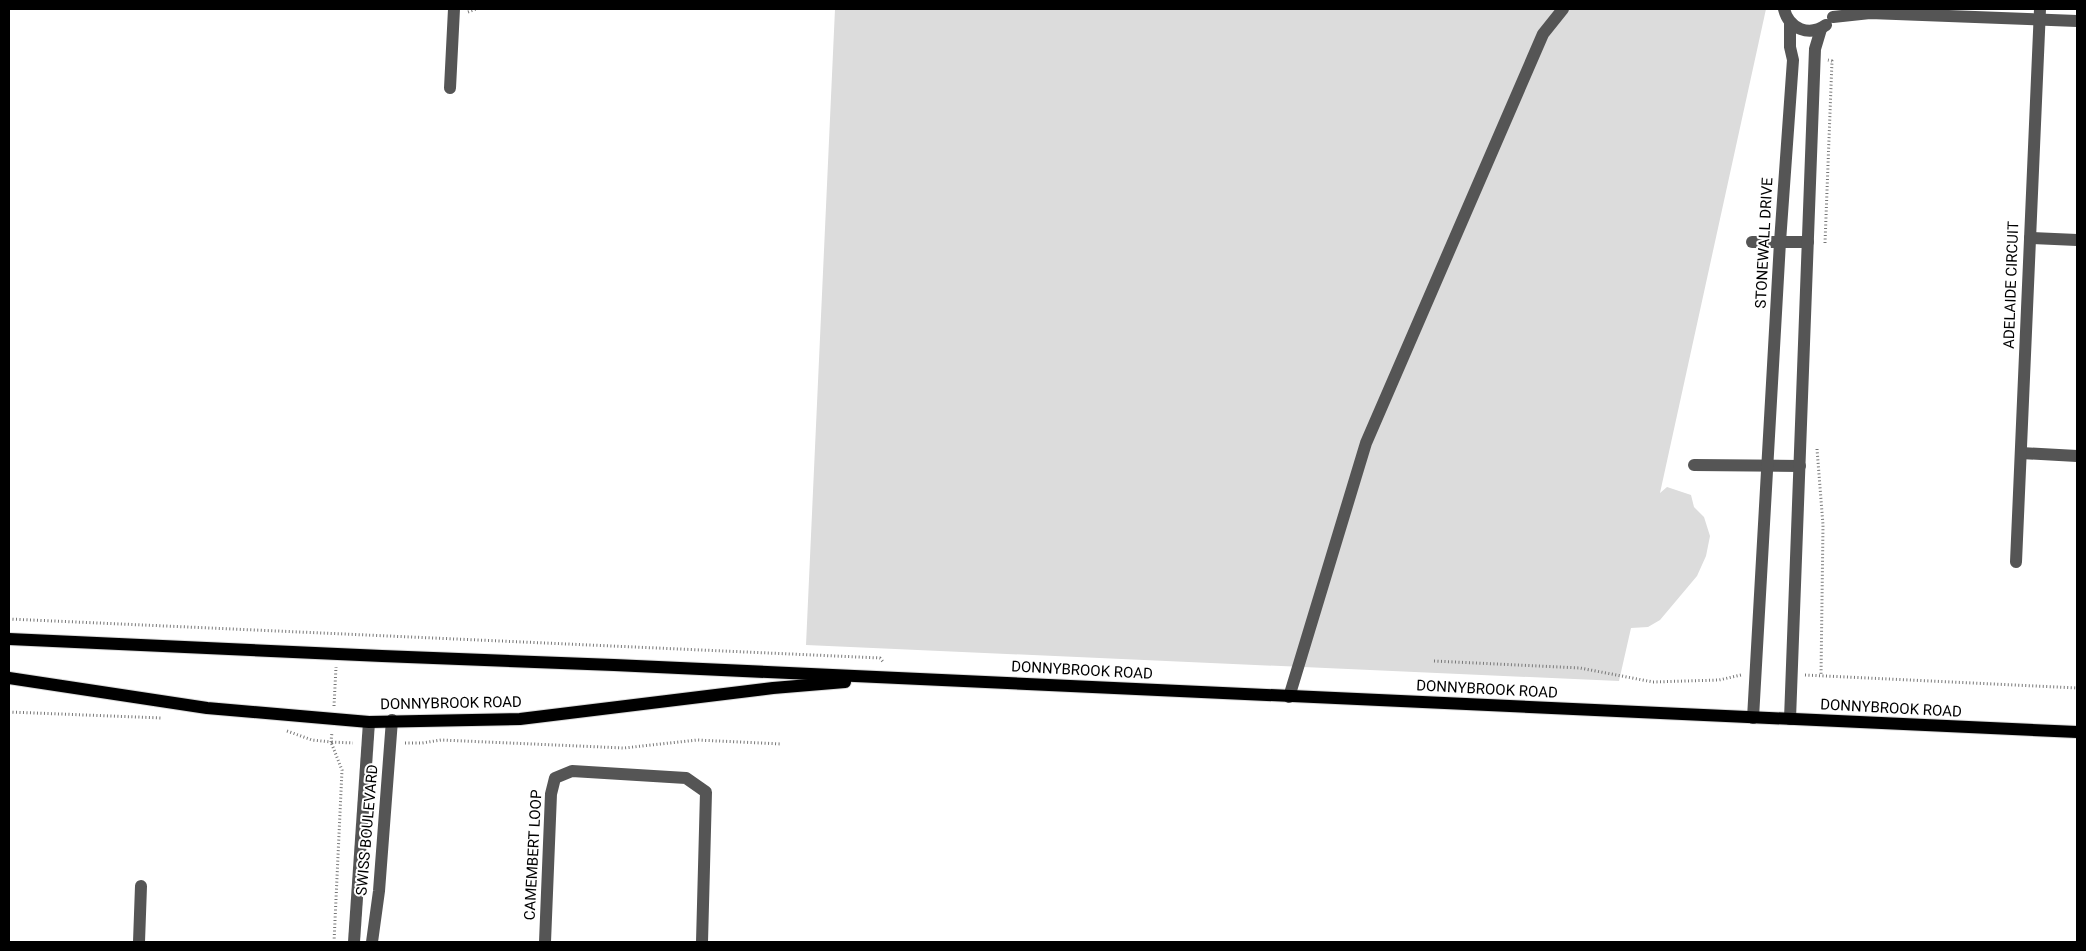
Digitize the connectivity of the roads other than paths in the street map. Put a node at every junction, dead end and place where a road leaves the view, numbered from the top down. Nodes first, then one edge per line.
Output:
1 (454, 9) edge
2 (1563, 9) edge
3 (1784, 9) edge
4 (1834, 13) edge
5 (2039, 14) edge
6 (2077, 21) edge
7 (1790, 23) junction
8 (1821, 29) junction
9 (450, 88) dead end
10 (2030, 238) junction
11 (2077, 240) edge
12 (1752, 242) dead end
13 (1780, 242) junction
14 (1808, 242) junction
15 (2021, 453) junction
16 (2077, 456) edge
17 (1694, 464) dead end
18 (1768, 466) junction
19 (1800, 466) junction
20 (2016, 562) dead end
21 (9, 639) edge
22 (9, 678) edge
23 (894, 678) junction
24 (1289, 697) junction
25 (1753, 718) junction
26 (1790, 719) junction
27 (392, 720) junction
28 (369, 722) junction
29 (2077, 732) edge
30 (141, 886) dead end
31 (139, 942) edge
32 (354, 942) edge
33 (372, 942) edge
34 (545, 942) edge
35 (702, 942) edge

1 - 9 street
2 - 24 street
3 - 7 street
4 - 5 street
4 - 8 street
5 - 6 street
5 - 10 street, ADELAIDE CIRCUIT
7 - 8 street
7 - 13 street, STONEWALL DRIVE
8 - 14 street
10 - 11 street
10 - 15 street, ADELAIDE CIRCUIT
12 - 13 street
13 - 14 street
13 - 18 street, STONEWALL DRIVE
14 - 19 street
15 - 16 street
15 - 20 street, ADELAIDE CIRCUIT
17 - 18 street
18 - 19 street
18 - 25 street, STONEWALL DRIVE
19 - 26 street
21 - 23 main road, DONNYBROOK ROAD
22 - 28 main road, DONNYBROOK ROAD
23 - 24 main road, DONNYBROOK ROAD
23 - 27 main road, DONNYBROOK ROAD
24 - 25 main road, DONNYBROOK ROAD
25 - 26 main road, DONNYBROOK ROAD
26 - 29 main road, DONNYBROOK ROAD
27 - 28 main road, DONNYBROOK ROAD
27 - 33 street, SWISS BOULEVARD
28 - 32 street, SWISS BOULEVARD
30 - 31 street
34 - 35 street, CAMEMBERT LOOP

